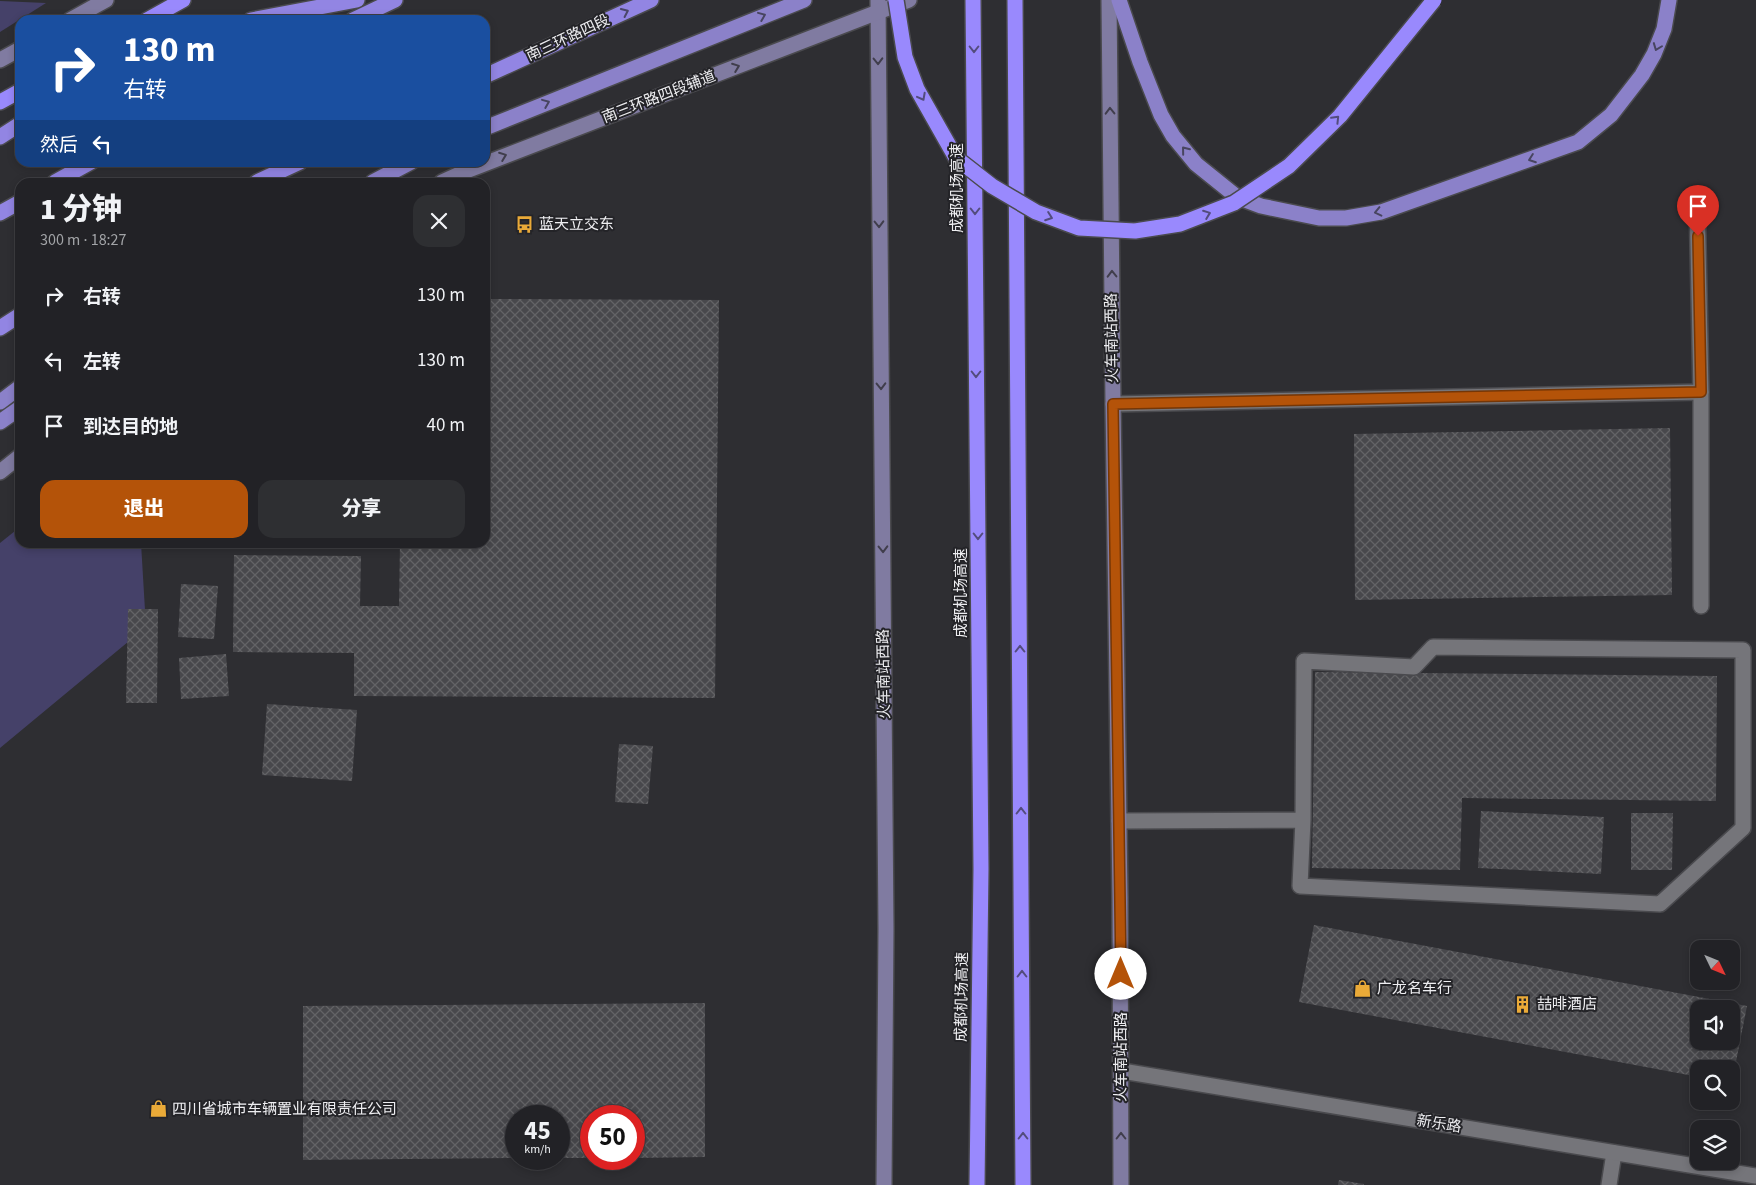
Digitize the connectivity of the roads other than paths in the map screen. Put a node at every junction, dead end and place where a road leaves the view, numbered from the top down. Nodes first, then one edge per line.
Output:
1 (106, 0) edge
2 (183, 0) edge
3 (357, 0) edge
4 (394, 0) edge
5 (652, 0) edge
6 (804, 0) edge
7 (896, 0) edge
8 (910, 0) edge
9 (973, 0) edge
10 (1015, 0) edge
11 (1109, 0) edge
12 (1119, 0) edge
13 (1434, 0) edge
14 (1669, 0) edge
15 (877, 6) edge
16 (79, 15) edge
17 (157, 15) edge
18 (277, 15) edge
19 (363, 15) edge
20 (15, 52) edge
21 (0, 60) edge
22 (490, 74) edge
23 (15, 94) edge
24 (0, 102) edge
25 (490, 126) edge
26 (15, 127) edge
27 (0, 137) edge
28 (490, 160) edge
29 (82, 167) edge
30 (289, 167) edge
31 (402, 167) edge
32 (474, 167) edge
33 (62, 178) edge
34 (266, 178) edge
35 (380, 178) edge
36 (450, 178) edge
37 (1697, 197) dead end
38 (15, 205) edge
39 (0, 213) edge
40 (15, 318) edge
41 (0, 328) edge
42 (15, 391) edge
43 (1701, 392) junction
44 (0, 402) edge
45 (1113, 404) junction
46 (15, 412) edge
47 (0, 422) edge
48 (15, 460) edge
49 (0, 472) edge
50 (1701, 606) dead end
51 (1303, 820) junction
52 (1119, 821) junction
53 (1122, 1071) junction
54 (1614, 1153) junction
55 (1756, 1176) edge
56 (884, 1185) edge
57 (977, 1185) edge
58 (1023, 1185) edge
59 (1121, 1185) edge
60 (1609, 1185) edge

1 - 16 main road
2 - 17 highway
3 - 18 highway
4 - 19 highway
22 -> 5 highway, 南三环路四段
25 -> 6 main road
7 -> 13 highway, bridge
8 - 15 main road, 南三环路四段辅道
9 -> 57 highway, 成都机场高速
58 -> 10 highway
45 -> 11 main road, 火车南站西路
14 -> 12 main road
28 -> 15 main road, 南三环路四段辅道
15 -> 56 main road, 火车南站西路
20 - 21 main road
23 - 24 highway
26 - 27 highway
29 - 33 highway
30 - 34 highway
31 - 35 main road
36 -> 32 main road, 南三环路四段辅道
37 - 43 street
38 - 39 highway
40 - 41 highway
42 - 44 main road
43 - 45 street
43 - 50 street
45 - 52 main road, 火车南站西路
46 - 47 main road
48 - 49 main road
51 - 51 street
51 - 52 street
52 - 53 main road, 火车南站西路
53 - 54 street, 新乐路
59 -> 53 main road, 火车南站西路
54 - 55 street, 新乐路
54 - 60 street

